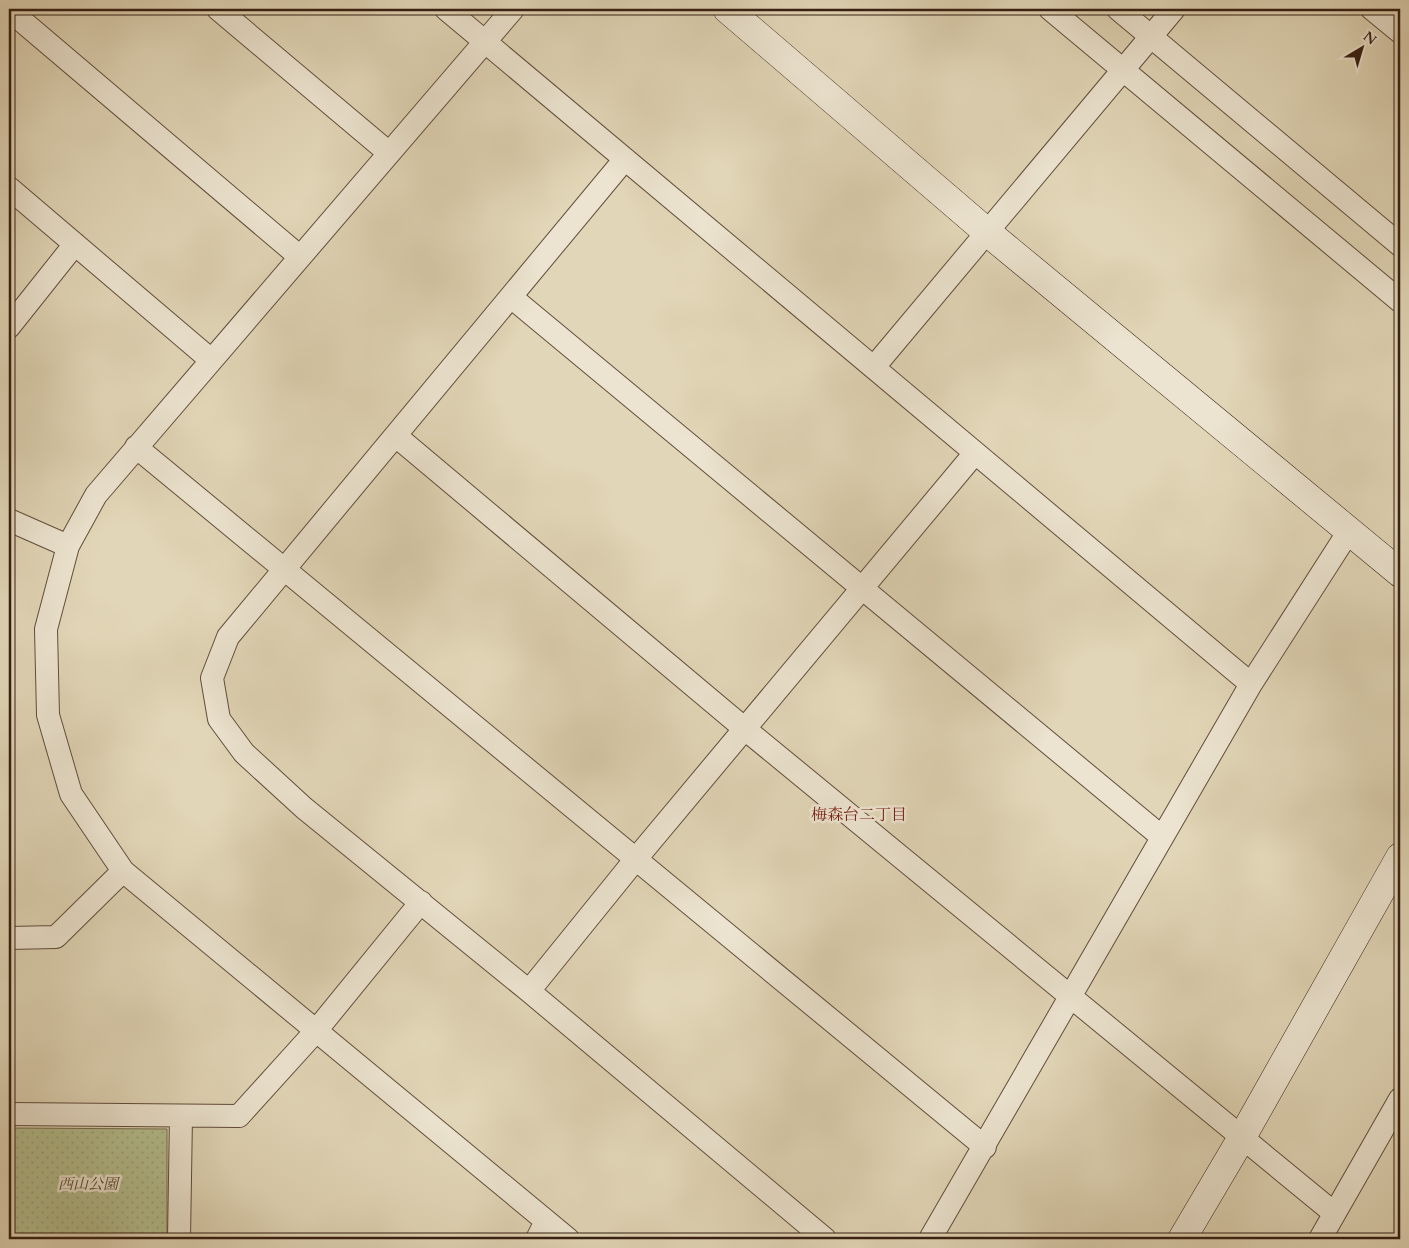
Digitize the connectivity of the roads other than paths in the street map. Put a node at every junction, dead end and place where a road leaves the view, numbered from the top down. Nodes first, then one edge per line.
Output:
1 (218, 9) edge
2 (446, 9) edge
3 (513, 9) edge
4 (727, 9) edge
5 (1050, 9) edge
6 (1118, 9) edge
7 (1174, 9) edge
8 (1372, 9) edge
9 (9, 10) edge
10 (1400, 32) edge
11 (1151, 37) junction
12 (485, 42) junction
13 (1123, 70) junction
14 (389, 153) junction
15 (625, 159) junction
16 (9, 188) edge
17 (987, 232) junction
18 (75, 244) junction
19 (1400, 245) edge
20 (300, 257) junction
21 (511, 297) junction
22 (1400, 301) edge
23 (9, 327) edge
24 (212, 360) junction
25 (874, 367) junction
26 (396, 436) junction
27 (136, 447) junction
28 (975, 453) junction
29 (9, 520) edge
30 (1349, 531) junction
31 (68, 546) junction
32 (286, 569) junction
33 (1400, 573) edge
34 (862, 589) junction
35 (1251, 684) junction
36 (745, 729) junction
37 (1162, 837) junction
38 (1400, 857) edge
39 (635, 860) junction
40 (123, 871) junction
41 (421, 902) junction
42 (9, 938) edge
43 (529, 992) junction
44 (1069, 997) junction
45 (315, 1032) junction
46 (1400, 1099) edge
47 (9, 1114) edge
48 (181, 1116) junction
49 (1242, 1139) junction
50 (985, 1146) junction
51 (1334, 1213) junction
52 (542, 1230) edge
53 (179, 1239) edge
54 (568, 1239) edge
55 (825, 1239) edge
56 (930, 1239) edge
57 (1182, 1239) edge
58 (1320, 1239) edge

1 - 14 street
2 - 12 street
3 - 12 street
4 - 17 street
5 - 13 street
6 - 11 street
7 - 11 street
8 - 10 street
9 - 20 street
11 - 13 street
11 - 19 street
12 - 14 street
12 - 15 street
13 - 17 street
13 - 22 street
14 - 20 street
15 - 21 street
15 - 25 street
16 - 18 street
17 - 25 street
17 - 30 street
18 - 23 street
18 - 24 street
20 - 24 street
21 - 26 street
21 - 34 street
24 - 27 street
25 - 28 street
26 - 32 street
26 - 36 street
27 - 31 street
27 - 32 street
28 - 34 street
28 - 35 street
29 - 31 street
30 - 33 street
30 - 35 street
31 - 40 street
32 - 39 street
32 - 41 street
34 - 36 street
34 - 37 street
35 - 37 street
36 - 39 street
36 - 44 street
37 - 44 street
38 - 49 street
39 - 43 street
39 - 50 street
40 - 42 street
40 - 45 street
41 - 43 street
41 - 45 street
43 - 55 street
44 - 49 street
44 - 50 street
45 - 48 street
45 - 52 street
46 - 51 street
47 - 48 street
48 - 53 street
49 - 51 street
49 - 57 street
50 - 56 street
51 - 58 street
52 - 54 street

